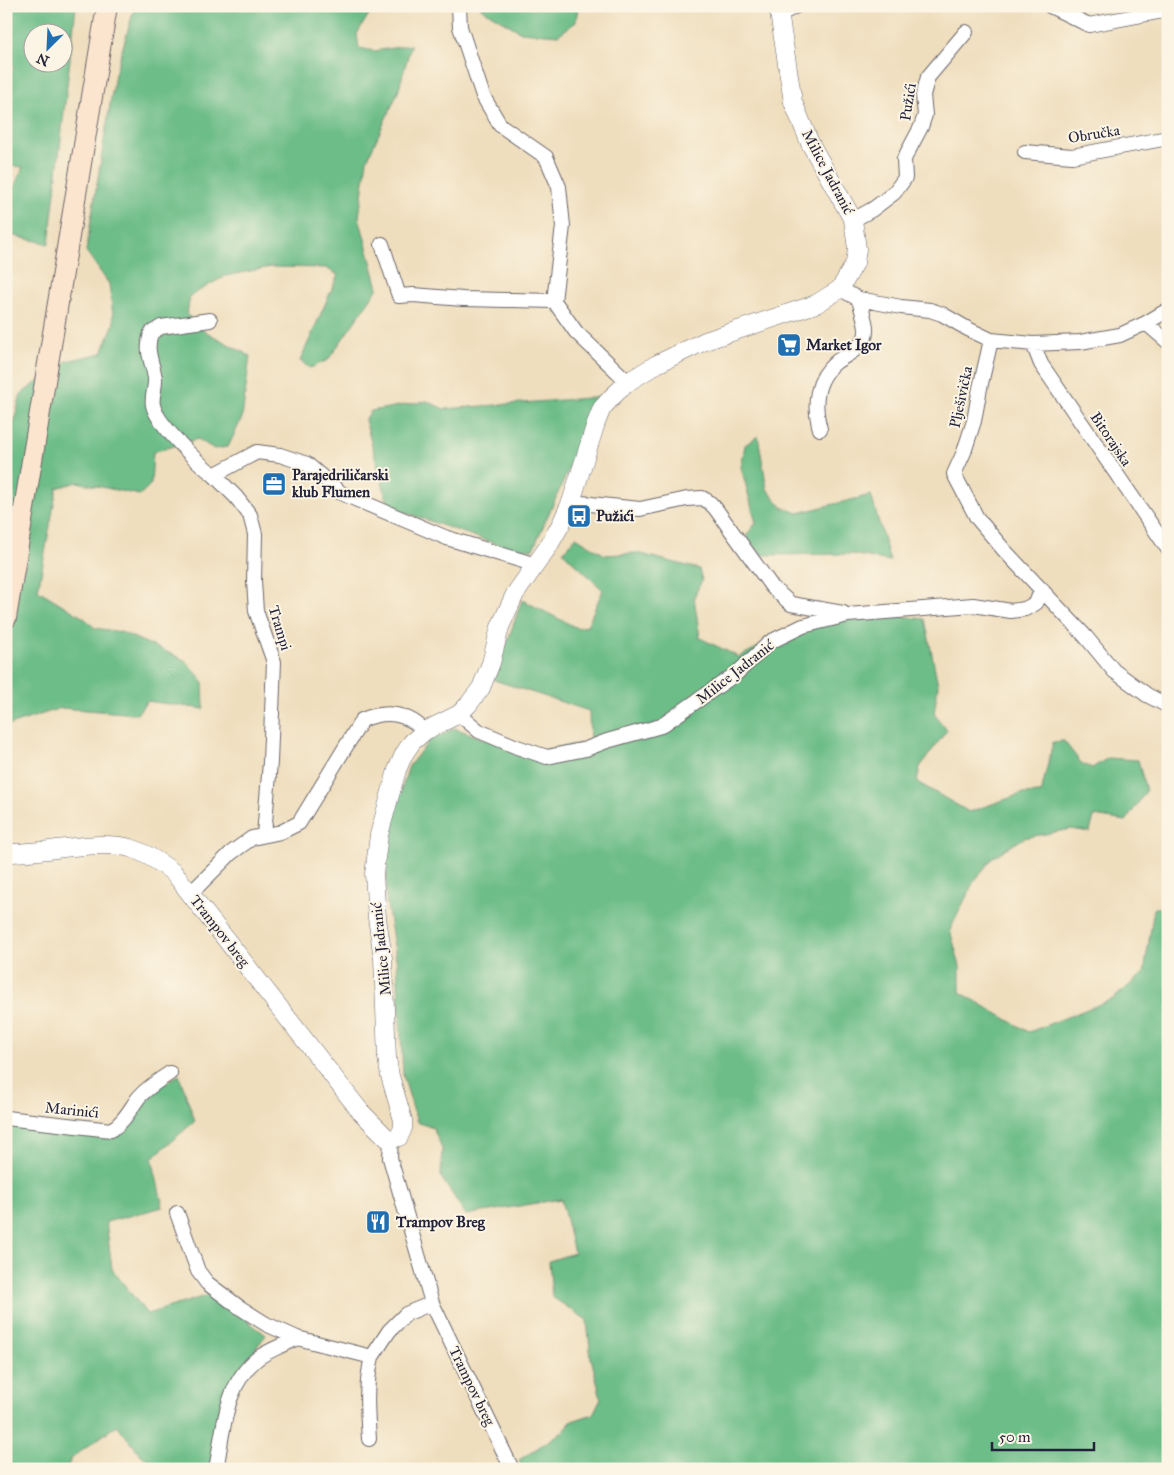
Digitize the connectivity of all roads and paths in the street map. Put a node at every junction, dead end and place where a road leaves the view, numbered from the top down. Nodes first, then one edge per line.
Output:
1 (108, 6) edge
2 (459, 6) edge
3 (796, 6) edge
4 (1050, 6) edge
5 (1168, 10) edge
6 (778, 11) edge
7 (966, 32) dead end
8 (1168, 138) edge
9 (1025, 152) dead end
10 (853, 220) junction
11 (382, 244) dead end
12 (840, 289) junction
13 (859, 299) junction
14 (554, 301) junction
15 (1168, 310) edge
16 (210, 320) dead end
17 (1146, 323) junction
18 (991, 340) junction
19 (1168, 342) edge
20 (1033, 344) junction
21 (628, 382) junction
22 (820, 429) dead end
23 (214, 475) junction
24 (571, 502) junction
25 (1168, 549) edge
26 (536, 565) junction
27 (1042, 589) junction
28 (848, 614) junction
29 (6, 618) edge
30 (1168, 706) edge
31 (459, 714) junction
32 (425, 731) junction
33 (264, 835) junction
34 (6, 853) edge
35 (189, 892) junction
36 (170, 1073) dead end
37 (6, 1118) edge
38 (391, 1140) junction
39 (177, 1213) dead end
40 (432, 1303) junction
41 (297, 1338) junction
42 (372, 1357) junction
43 (369, 1439) dead end
44 (216, 1469) edge
45 (512, 1469) edge

1 - 29 main road
2 - 14 street
3 - 6 street, Milice Jadranić
4 - 5 street
6 - 10 street, Milice Jadranić
7 - 10 street, Pužići
8 - 9 street, Obručka
10 - 12 street, Milice Jadranić
11 - 14 street
12 - 13 street
12 - 21 street, Milice Jadranić
13 - 18 street
13 - 22 street
14 - 21 street
15 - 17 street
16 - 23 street
17 - 19 street
17 - 20 street
18 - 20 street
18 - 27 street, Plješivička
20 - 25 street, Bitorajska
21 - 24 street, Milice Jadranić
23 - 26 street
23 - 33 street, Trampi
24 - 26 street, Milice Jadranić
24 - 28 street
26 - 31 street, Milice Jadranić
27 - 28 street
27 - 30 street, Plješivička
28 - 31 street, Milice Jadranić
31 - 32 street, Milice Jadranić
32 - 33 street
32 - 38 street, Milice Jadranić
33 - 35 street
34 - 35 street, Trampov breg
35 - 38 street, Trampov breg
36 - 37 street, Marinići
38 - 40 street, Trampov breg
39 - 41 street
40 - 42 street
40 - 45 street, Trampov breg
41 - 42 street
41 - 44 street
42 - 43 street

